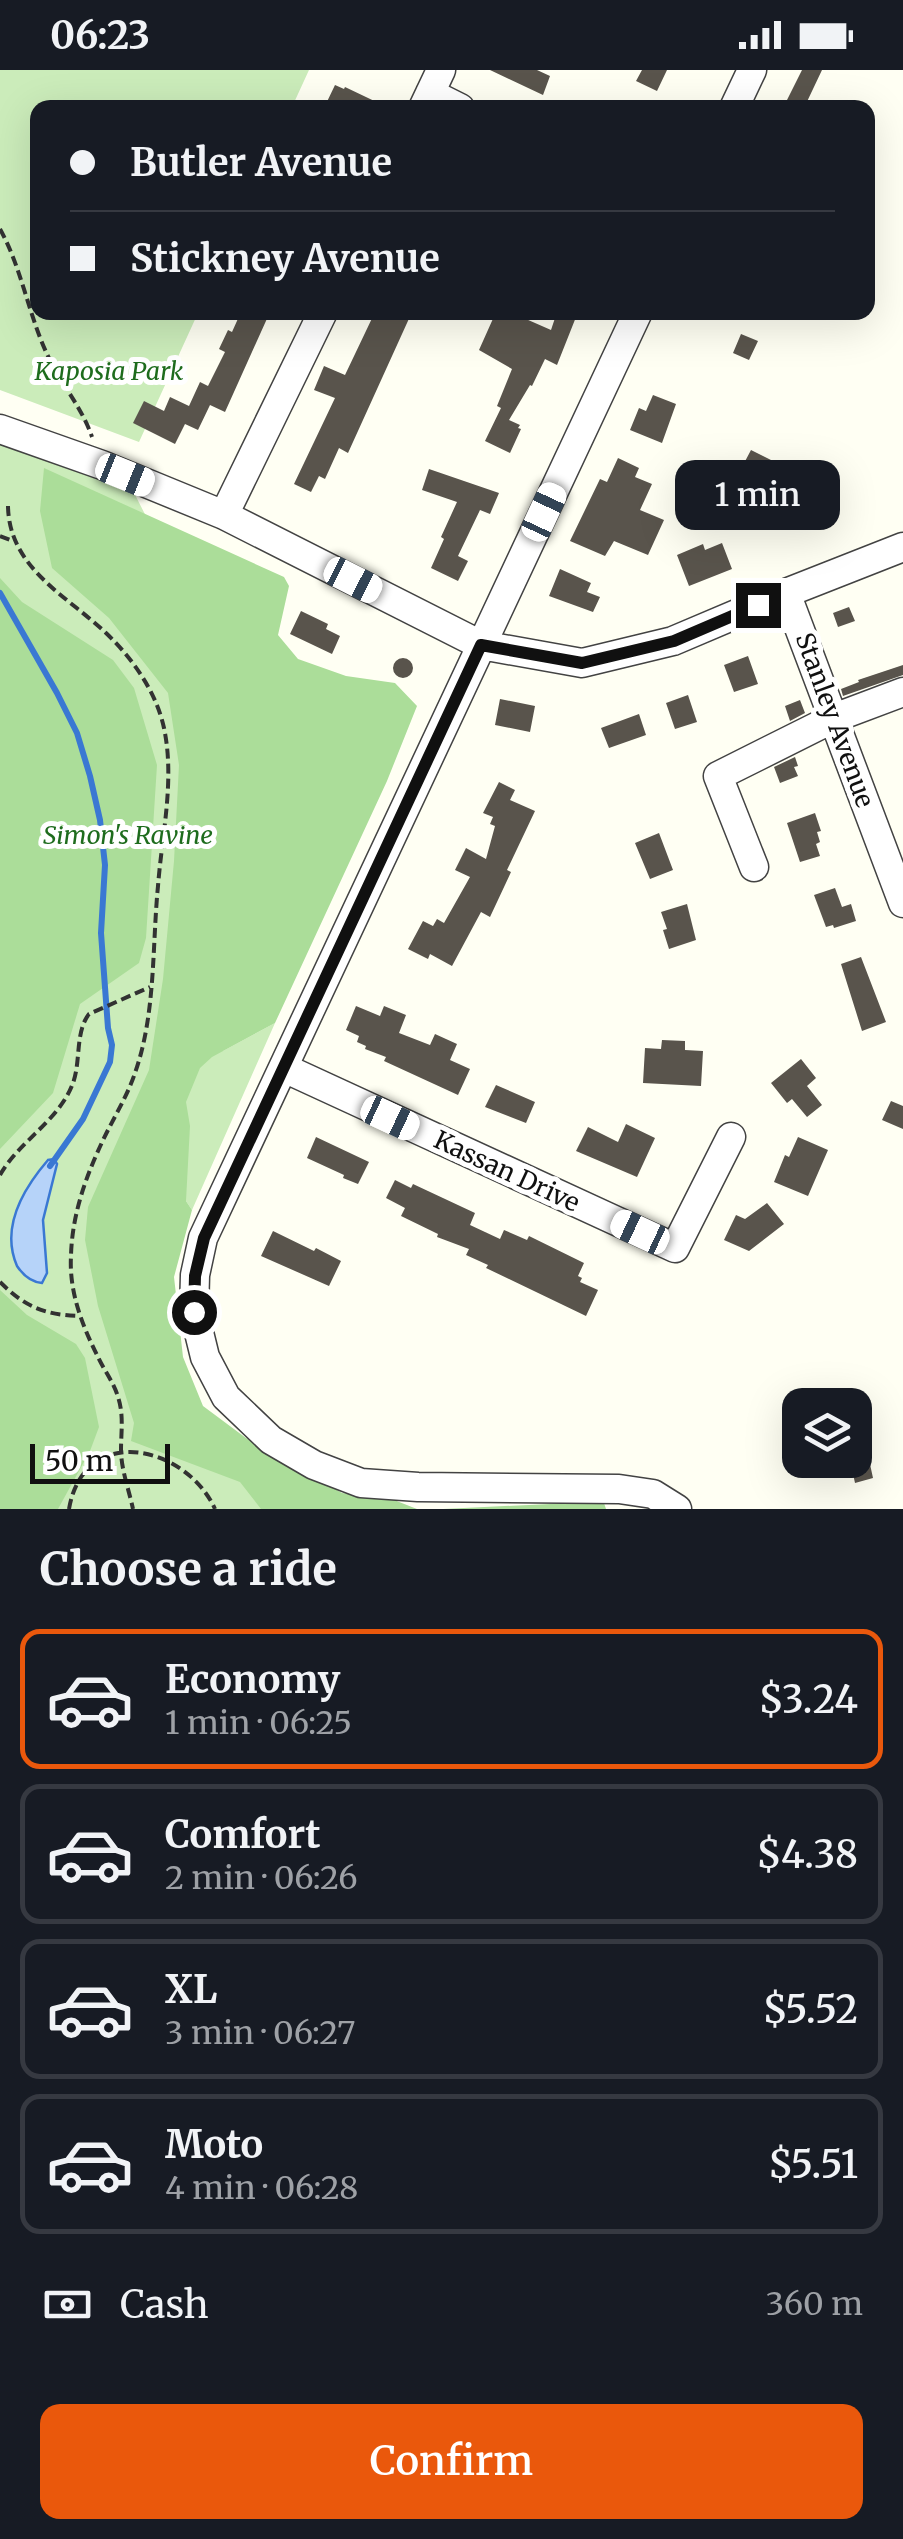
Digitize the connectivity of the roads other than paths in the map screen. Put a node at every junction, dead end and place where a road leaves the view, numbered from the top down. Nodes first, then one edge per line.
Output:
1 (752, 70) edge
2 (738, 100) edge
3 (319, 320) edge
4 (634, 320) edge
5 (0, 429) edge
6 (224, 515) junction
7 (903, 547) edge
8 (786, 593) junction
9 (481, 645) junction
10 (903, 692) edge
11 (834, 718) junction
12 (892, 842) edge
13 (754, 867) dead end
14 (903, 903) edge
15 (284, 1068) junction
16 (731, 1137) dead end
17 (678, 1509) edge

1 - 2 street
3 - 6 street
4 - 9 street
5 - 6 street
6 - 9 street
7 - 8 street
8 - 9 street
8 - 11 street, Stanley Avenue
9 - 15 street
10 - 11 street
11 - 12 street, Stanley Avenue
11 - 13 street
12 - 14 street, Stanley Avenue
15 - 16 street, Kassan Drive
15 - 17 street

